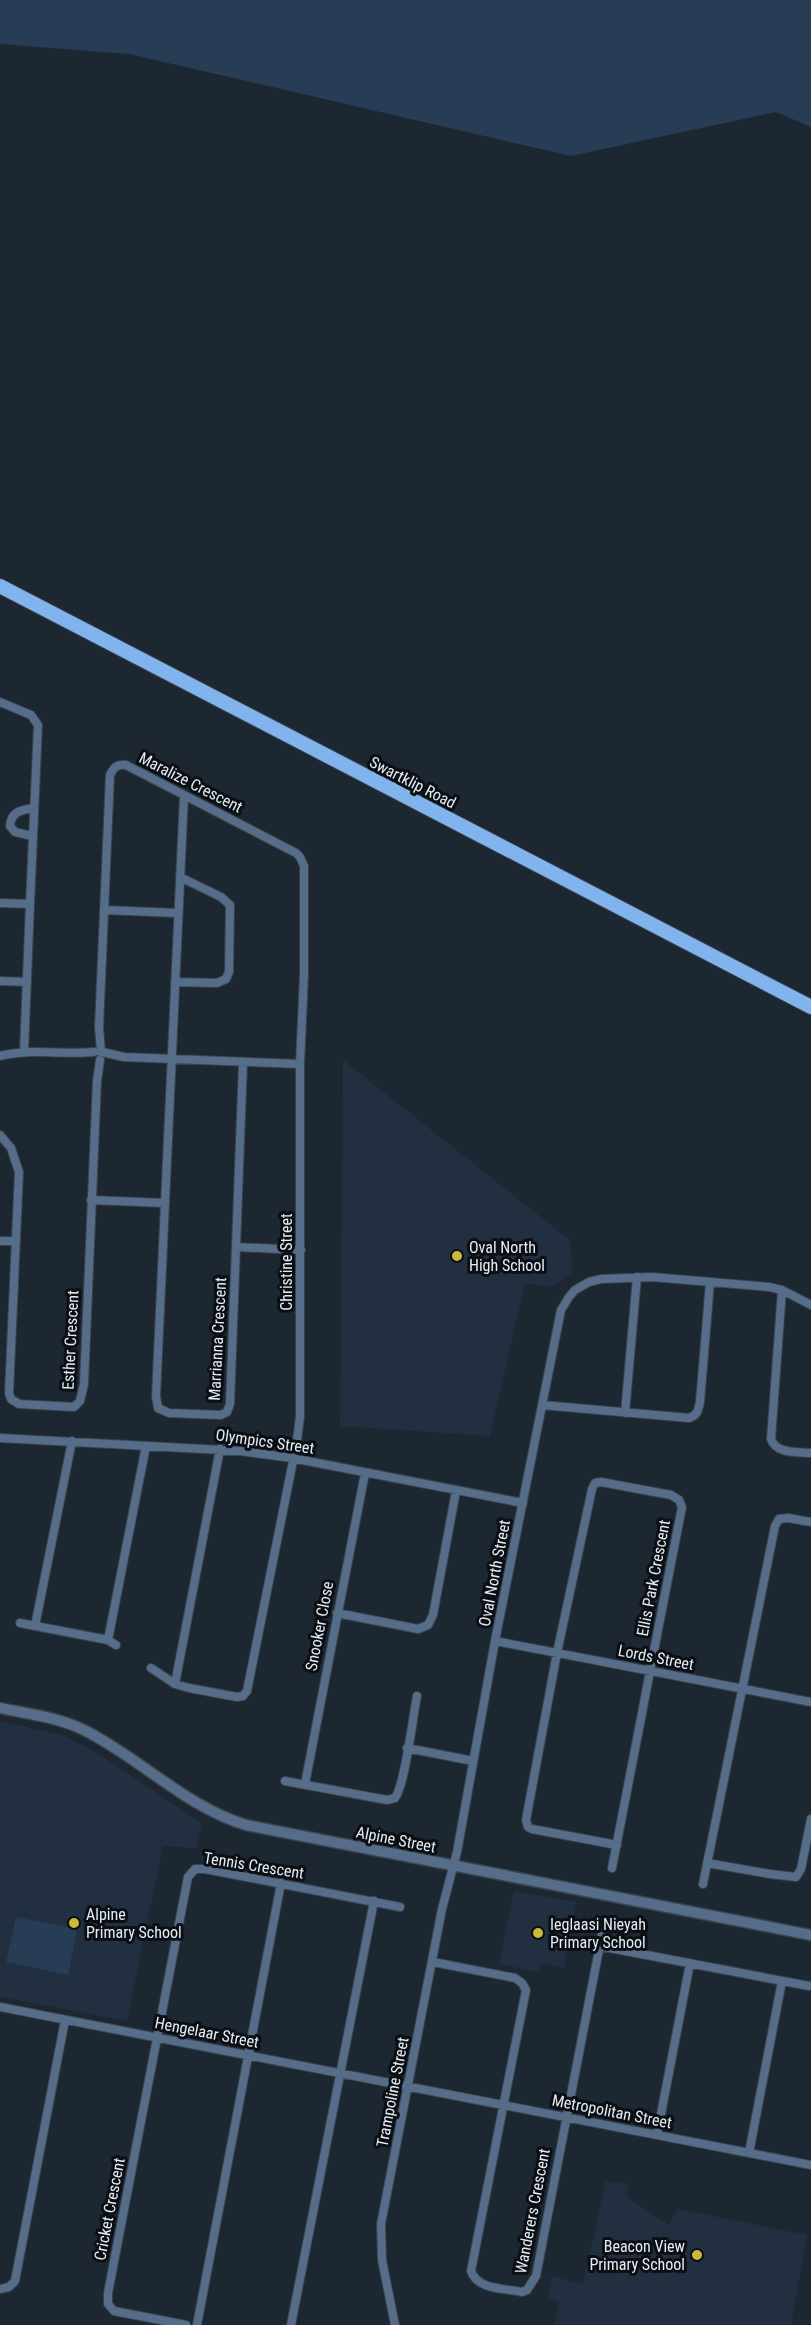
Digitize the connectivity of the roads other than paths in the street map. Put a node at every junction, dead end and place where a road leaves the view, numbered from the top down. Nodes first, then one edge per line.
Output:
1 (0, 586) edge
2 (0, 702) edge
3 (184, 796) junction
4 (34, 808) junction
5 (33, 836) junction
6 (180, 877) junction
7 (0, 903) edge
8 (30, 904) junction
9 (104, 910) junction
10 (177, 913) junction
11 (0, 981) edge
12 (27, 982) junction
13 (175, 982) junction
14 (811, 1007) edge
15 (24, 1051) junction
16 (0, 1056) edge
17 (98, 1056) junction
18 (170, 1059) junction
19 (243, 1063) junction
20 (300, 1064) junction
21 (0, 1135) edge
22 (91, 1200) junction
23 (164, 1203) junction
24 (0, 1241) edge
25 (16, 1241) junction
26 (236, 1247) junction
27 (301, 1250) junction
28 (636, 1276) junction
29 (711, 1282) junction
30 (782, 1290) junction
31 (811, 1305) edge
32 (542, 1405) junction
33 (625, 1413) junction
34 (0, 1438) edge
35 (72, 1441) junction
36 (146, 1446) junction
37 (220, 1449) junction
38 (811, 1453) edge
39 (292, 1458) junction
40 (364, 1473) junction
41 (456, 1491) junction
42 (523, 1503) junction
43 (811, 1522) edge
44 (337, 1613) junction
45 (20, 1623) dead end
46 (35, 1626) junction
47 (495, 1641) junction
48 (557, 1653) junction
49 (151, 1668) dead end
50 (650, 1671) junction
51 (175, 1684) junction
52 (742, 1689) junction
53 (417, 1696) dead end
54 (811, 1702) edge
55 (0, 1708) edge
56 (407, 1748) junction
57 (473, 1761) junction
58 (285, 1780) dead end
59 (305, 1784) junction
60 (811, 1819) edge
61 (617, 1845) junction
62 (707, 1863) junction
63 (452, 1866) junction
64 (612, 1868) dead end
65 (281, 1883) junction
66 (703, 1884) dead end
67 (374, 1901) junction
68 (400, 1907) dead end
69 (603, 1929) dead end
70 (811, 1935) edge
71 (600, 1946) junction
72 (433, 1962) junction
73 (690, 1963) junction
74 (782, 1981) junction
75 (809, 1986) dead end
76 (0, 2007) edge
77 (65, 2020) junction
78 (156, 2038) junction
79 (249, 2056) junction
80 (340, 2074) junction
81 (408, 2087) junction
82 (504, 2105) junction
83 (566, 2117) junction
84 (657, 2135) junction
85 (749, 2153) junction
86 (811, 2165) edge
87 (0, 2289) edge
88 (186, 2325) edge
89 (197, 2325) edge
90 (291, 2325) edge
91 (395, 2325) edge

1 - 14 main road, Swartklip Road
2 - 4 street
3 - 6 street, Marrianna Crescent
3 - 9 street, Maralize Crescent
3 - 20 street, Maralize Crescent
4 - 5 street
4 - 5 street
5 - 8 street
6 - 10 street, Marrianna Crescent
6 - 13 street
7 - 8 street
8 - 12 street
9 - 10 street
9 - 17 street, Maralize Crescent
10 - 13 street, Marrianna Crescent
11 - 12 street
12 - 15 street
13 - 18 street, Marrianna Crescent
15 - 16 street
15 - 17 street
17 - 18 street
17 - 22 street, Esther Crescent
18 - 19 street
18 - 23 street, Marrianna Crescent
19 - 20 street
19 - 26 street, Marrianna Crescent
20 - 27 street, Christine Street
21 - 25 street, Esther Crescent
22 - 23 street
22 - 25 street, Esther Crescent
23 - 26 street, Marrianna Crescent
24 - 25 street
26 - 27 street
27 - 39 street, Christine Street
28 - 29 street
28 - 32 street, Oval North Street
28 - 33 street
29 - 30 street
29 - 33 street
30 - 31 street
30 - 38 street
32 - 33 street
32 - 42 street, Oval North Street
34 - 35 street, Olympics Street
35 - 36 street, Olympics Street
35 - 46 street
36 - 37 street, Olympics Street
36 - 46 street
37 - 39 street, Olympics Street
37 - 51 street
39 - 40 street, Olympics Street
39 - 51 street, Christine Street
40 - 41 street, Olympics Street
40 - 44 street, Snooker Close
41 - 42 street, Olympics Street
41 - 44 street
42 - 47 street, Oval North Street
43 - 52 street
44 - 59 street, Snooker Close
45 - 46 street
47 - 48 street, Lords Street
47 - 57 street, Oval North Street
48 - 50 street, Lords Street
48 - 50 street, Ellis Park Crescent
48 - 61 street
49 - 51 street
50 - 52 street, Lords Street
50 - 61 street
52 - 54 street, Lords Street
52 - 62 street
53 - 56 street
55 - 63 street, Alpine Street
56 - 57 street
56 - 59 street
57 - 63 street, Oval North Street
58 - 59 street
60 - 62 street
61 - 64 street
62 - 66 street
63 - 70 street, Alpine Street
63 - 72 street, Trampoline Street
65 - 67 street, Tennis Crescent
65 - 78 street, Tennis Crescent
65 - 79 street
67 - 68 street, Tennis Crescent
67 - 80 street
69 - 71 street
71 - 73 street
71 - 83 street
72 - 81 street, Trampoline Street
72 - 82 street
73 - 74 street
73 - 84 street
74 - 75 street
74 - 85 street
76 - 77 street, Hengelaar Street
77 - 78 street, Hengelaar Street
77 - 87 street
78 - 79 street, Hengelaar Street
78 - 88 street, Cricket Crescent
79 - 80 street, Hengelaar Street
79 - 89 street
80 - 81 street, Hengelaar Street
80 - 90 street
81 - 82 street, Metropolitan Street
81 - 91 street, Trampoline Street
82 - 83 street, Metropolitan Street
82 - 83 street, Wanderers Crescent
83 - 84 street, Metropolitan Street
84 - 85 street, Metropolitan Street
85 - 86 street, Metropolitan Street

